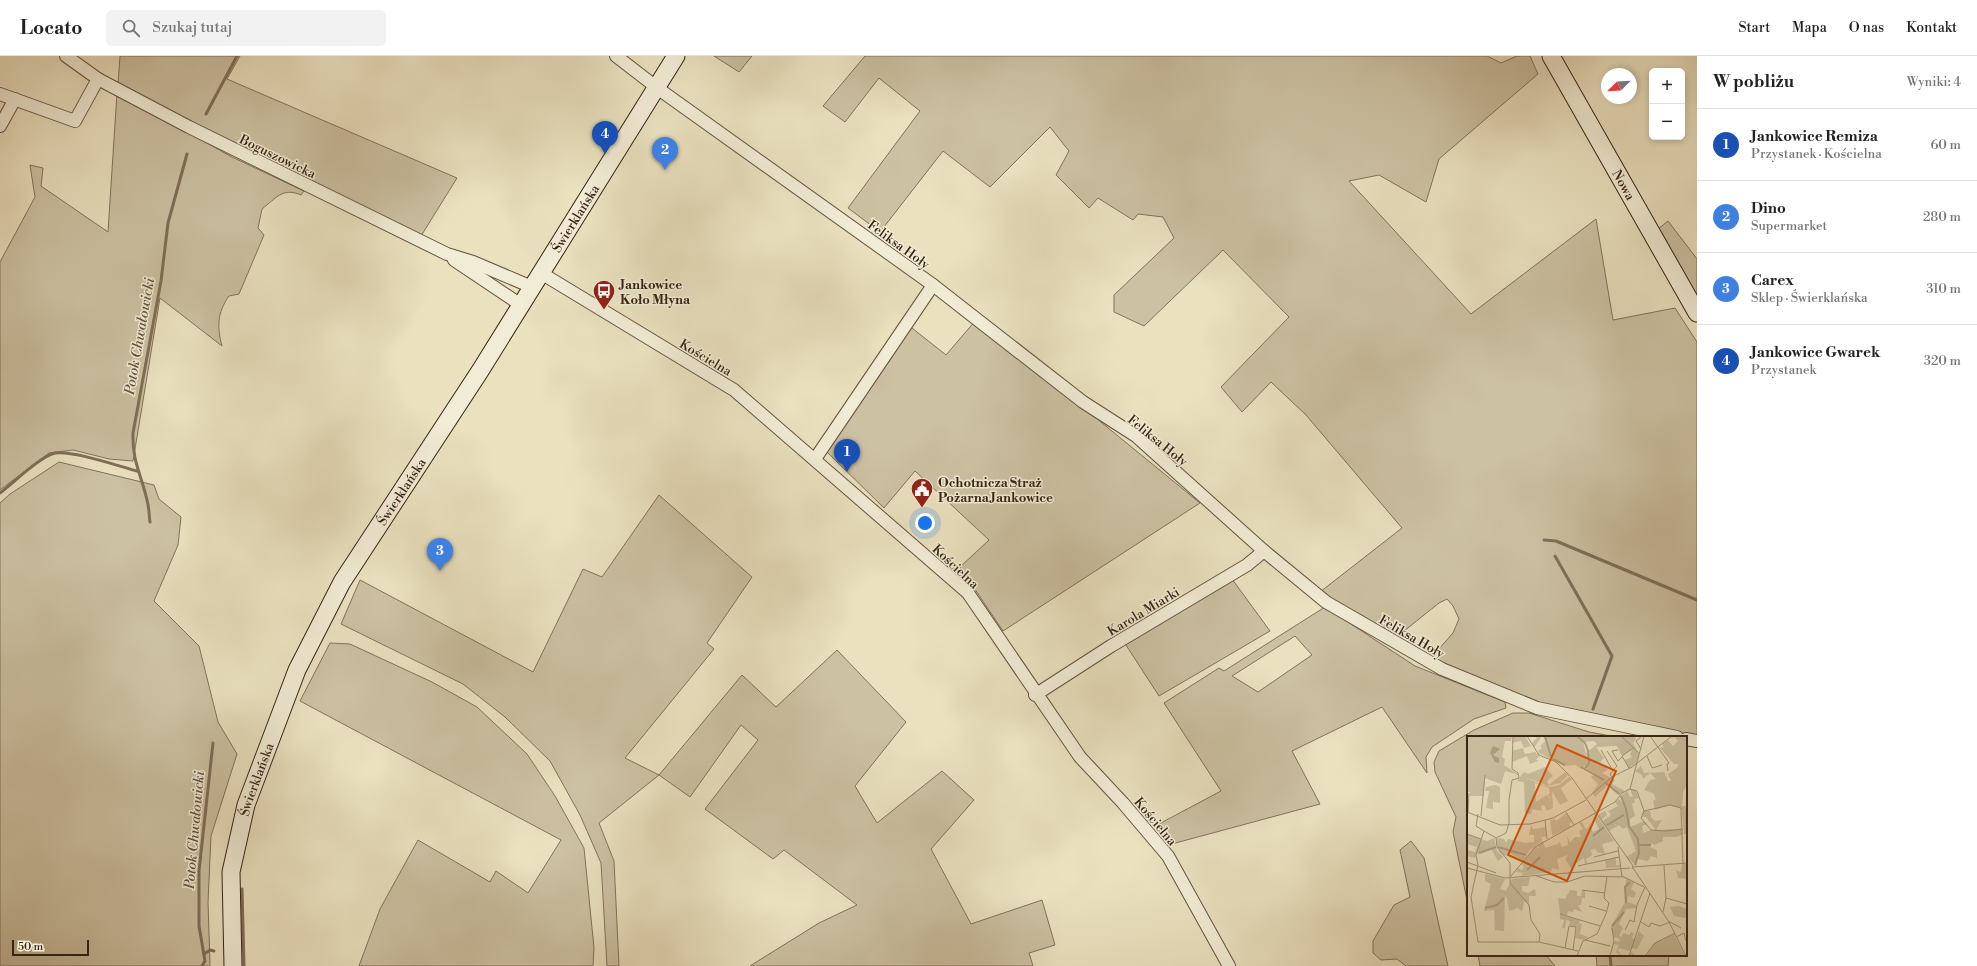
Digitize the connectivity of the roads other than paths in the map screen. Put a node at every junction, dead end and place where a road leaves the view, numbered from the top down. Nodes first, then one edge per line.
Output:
1 (66, 56) edge
2 (616, 56) edge
3 (676, 56) edge
4 (1551, 56) edge
5 (98, 79) junction
6 (657, 87) junction
7 (0, 94) edge
8 (15, 99) junction
9 (0, 126) edge
10 (447, 254) junction
11 (541, 273) junction
12 (933, 285) junction
13 (532, 287) junction
14 (521, 305) junction
15 (1697, 313) edge
16 (815, 459) junction
17 (1264, 551) junction
18 (1035, 695) junction
19 (1672, 736) edge
20 (1687, 739) edge
21 (1697, 741) edge
22 (233, 966) edge
23 (1229, 966) edge

1 - 5 street, Boguszowicka
2 - 6 street, Feliksa Hoły
3 - 6 main road, Świerklańska
4 - 15 main road, Nowa
5 - 8 street
5 - 10 street, Boguszowicka
6 - 11 main road, Świerklańska
6 - 12 street, Feliksa Hoły
7 - 8 street
8 - 9 street
10 - 13 street, Boguszowicka
10 - 14 street, Boguszowicka
11 - 13 main road, Świerklańska
11 - 16 street, Kościelna
12 - 16 street
12 - 17 street, Feliksa Hoły
13 - 14 main road, Świerklańska
14 - 22 main road, Świerklańska
16 - 18 street, Kościelna
17 - 18 street, Karola Miarki
17 - 19 street, Feliksa Hoły
18 - 23 street, Kościelna
20 - 21 street

